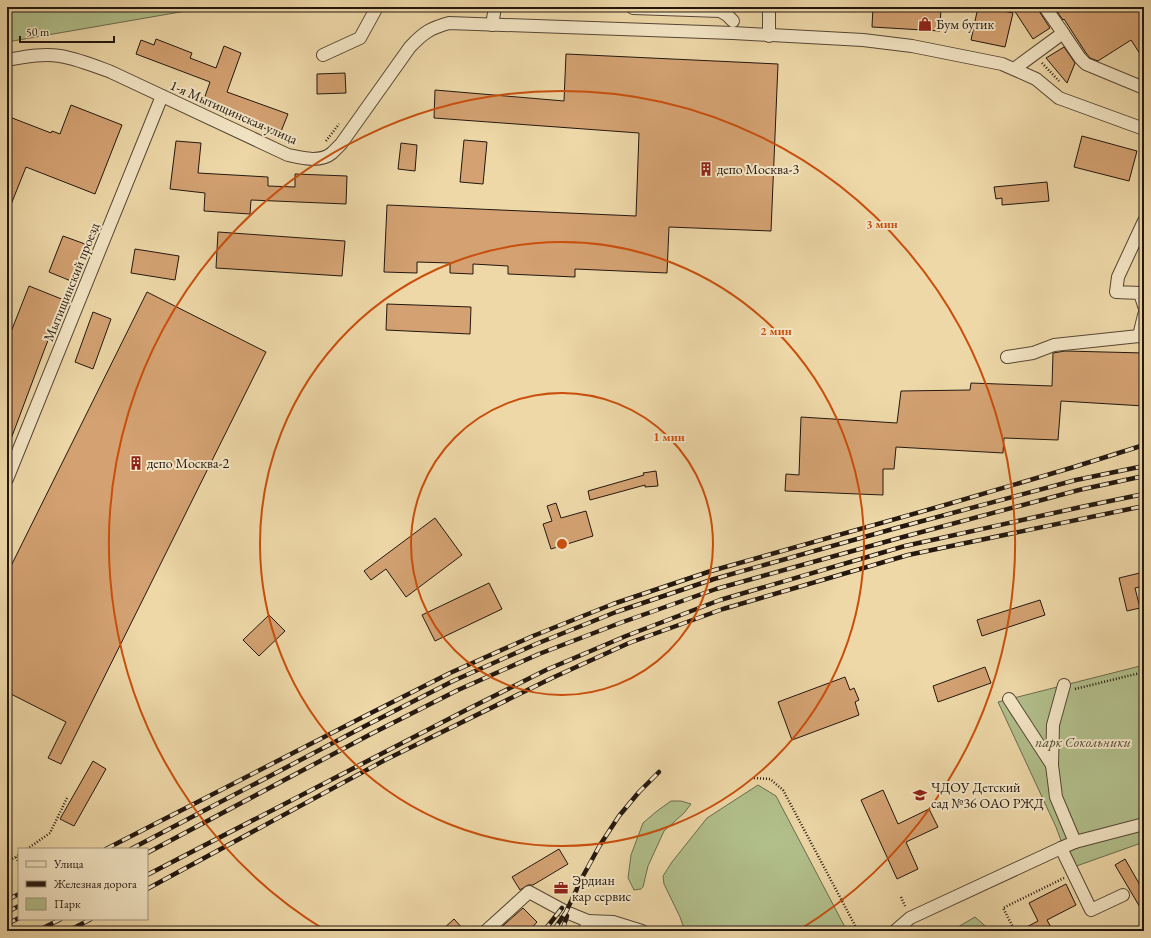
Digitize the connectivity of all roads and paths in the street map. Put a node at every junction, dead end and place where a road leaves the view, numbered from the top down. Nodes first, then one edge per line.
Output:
1 (377, 7) edge
2 (495, 7) edge
3 (732, 7) edge
4 (769, 7) edge
5 (1045, 7) edge
6 (633, 8) dead end
7 (734, 21) junction
8 (492, 25) junction
9 (733, 33) junction
10 (1063, 33) junction
11 (769, 36) junction
12 (323, 55) dead end
13 (7, 60) edge
14 (1014, 69) junction
15 (1144, 88) edge
16 (162, 96) junction
17 (339, 124) dead end
18 (1144, 129) edge
19 (325, 142) dead end
20 (1144, 221) edge
21 (1142, 293) edge
22 (1144, 306) edge
23 (1144, 315) edge
24 (1142, 337) edge
25 (1007, 357) dead end
26 (7, 479) edge
27 (1144, 672) edge
28 (1064, 688) joint
29 (1009, 699) dead end
30 (1052, 766) junction
31 (754, 778) dead end
32 (67, 798) dead end
33 (1144, 824) edge
34 (1075, 842) junction
35 (28, 848) edge
36 (1061, 848) junction
37 (18, 856) edge
38 (7, 862) edge
39 (1074, 874) junction
40 (1123, 895) dead end
41 (586, 926) edge
42 (486, 931) edge
43 (642, 931) edge
44 (858, 931) edge
45 (895, 931) edge
46 (1015, 931) edge

1 - 12 street
2 - 8 street
3 - 7 street
4 - 11 street
5 - 10 street
6 - 7 street
7 - 9 street
8 - 9 street, 1-я Мытищинская улица
8 - 16 street, 1-я Мытищинская улица
9 - 11 street, 1-я Мытищинская улица
10 - 14 street
10 - 15 street
11 - 14 street, 1-я Мытищинская улица
13 - 16 street, 1-я Мытищинская улица
14 - 18 street, 1-я Мытищинская улица
16 - 26 street, Мытищинский проезд
17 - 19 path
20 - 21 street
21 - 22 street
23 - 24 street
24 - 25 street
27 - 28 path
28 - 30 street
29 - 30 street
30 - 34 street
31 - 44 path
32 - 35 path
33 - 34 street
34 - 36 street
36 - 39 street
36 - 45 street
37 - 38 path
39 - 40 street
39 - 46 path
41 - 42 street
41 - 43 street

